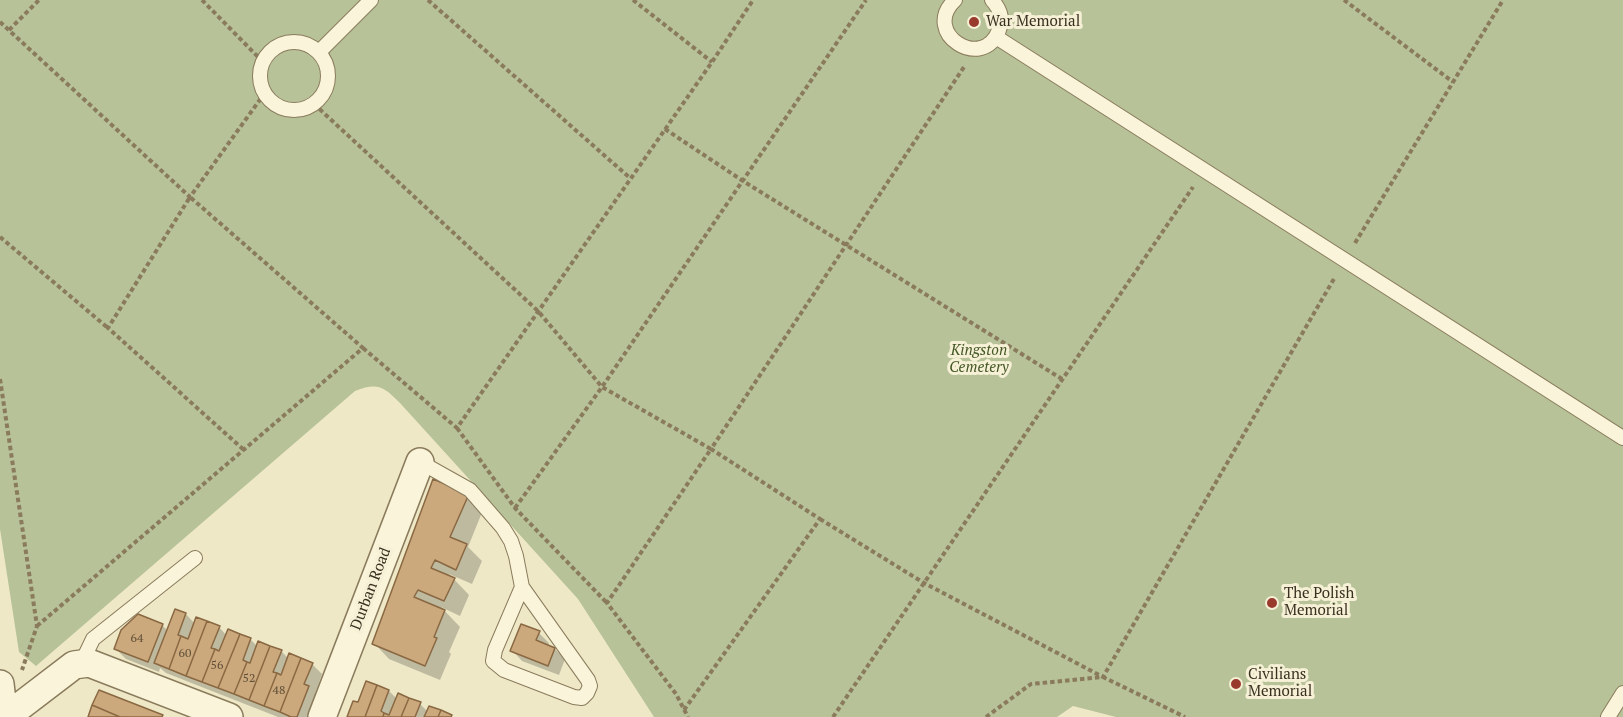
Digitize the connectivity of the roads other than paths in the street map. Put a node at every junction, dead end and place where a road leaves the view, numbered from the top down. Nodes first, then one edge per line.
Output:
1 (371, 0) edge
2 (935, 0) edge
3 (992, 0) edge
4 (952, 3) edge
5 (996, 37) junction
6 (319, 52) junction
7 (1623, 438) edge
8 (420, 462) joint
9 (195, 558) dead end
10 (522, 587) junction
11 (81, 663) junction
12 (10, 681) edge
13 (1623, 693) edge
14 (5, 717) edge
15 (229, 717) edge
16 (322, 717) edge
17 (1608, 717) edge

1 - 6 lane
2 - 4 lane
3 - 5 lane
4 - 5 lane
5 - 7 lane
6 - 6 lane
8 - 10 lane
8 - 16 street, Durban Road
9 - 11 lane
10 - 10 lane
11 - 14 street
11 - 15 street
12 - 14 street
13 - 17 lane

